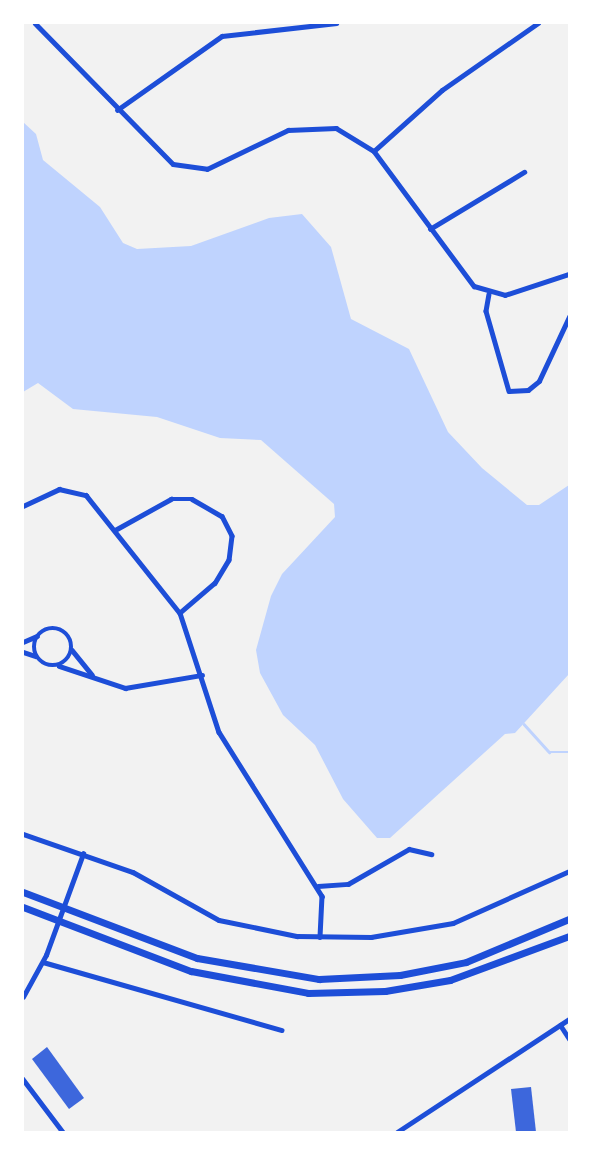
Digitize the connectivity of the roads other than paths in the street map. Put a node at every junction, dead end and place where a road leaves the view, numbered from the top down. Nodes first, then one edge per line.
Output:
1 (35, 23) edge
2 (336, 23) edge
3 (538, 23) edge
4 (117, 110) junction
5 (374, 152) junction
6 (524, 172) dead end
7 (430, 229) junction
8 (569, 274) edge
9 (489, 294) junction
10 (569, 317) edge
11 (23, 506) edge
12 (115, 530) junction
13 (180, 613) junction
14 (37, 636) junction
15 (23, 642) edge
16 (72, 650) junction
17 (23, 652) edge
18 (36, 657) junction
19 (59, 666) junction
20 (202, 675) junction
21 (93, 676) junction
22 (23, 834) edge
23 (83, 854) junction
24 (431, 854) dead end
25 (569, 871) edge
26 (317, 886) junction
27 (23, 892) edge
28 (23, 907) edge
29 (62, 908) junction
30 (569, 919) edge
31 (58, 920) junction
32 (569, 936) edge
33 (320, 937) junction
34 (43, 962) junction
35 (23, 997) edge
36 (569, 1019) edge
37 (560, 1025) junction
38 (281, 1030) dead end
39 (569, 1039) edge
40 (23, 1079) edge
41 (64, 1132) edge
42 (397, 1132) edge

1 - 4 street
2 - 4 street
3 - 5 street
4 - 5 street
5 - 7 street
6 - 7 street
7 - 9 street
8 - 9 street
9 - 10 street
11 - 12 street
12 - 13 street
12 - 13 street
13 - 20 street
14 - 15 street
14 - 16 street
14 - 18 street
16 - 19 street
16 - 21 street
17 - 18 street
18 - 19 street
19 - 21 street
20 - 21 street
20 - 26 street
22 - 23 street
23 - 29 street
23 - 33 street
24 - 26 street
25 - 33 street
26 - 33 street
27 - 29 highway
28 - 31 highway
29 - 30 highway
29 - 31 street
31 - 32 highway
31 - 34 street
34 - 35 street
34 - 38 street
36 - 37 street
37 - 39 street
37 - 42 street
40 - 41 street

